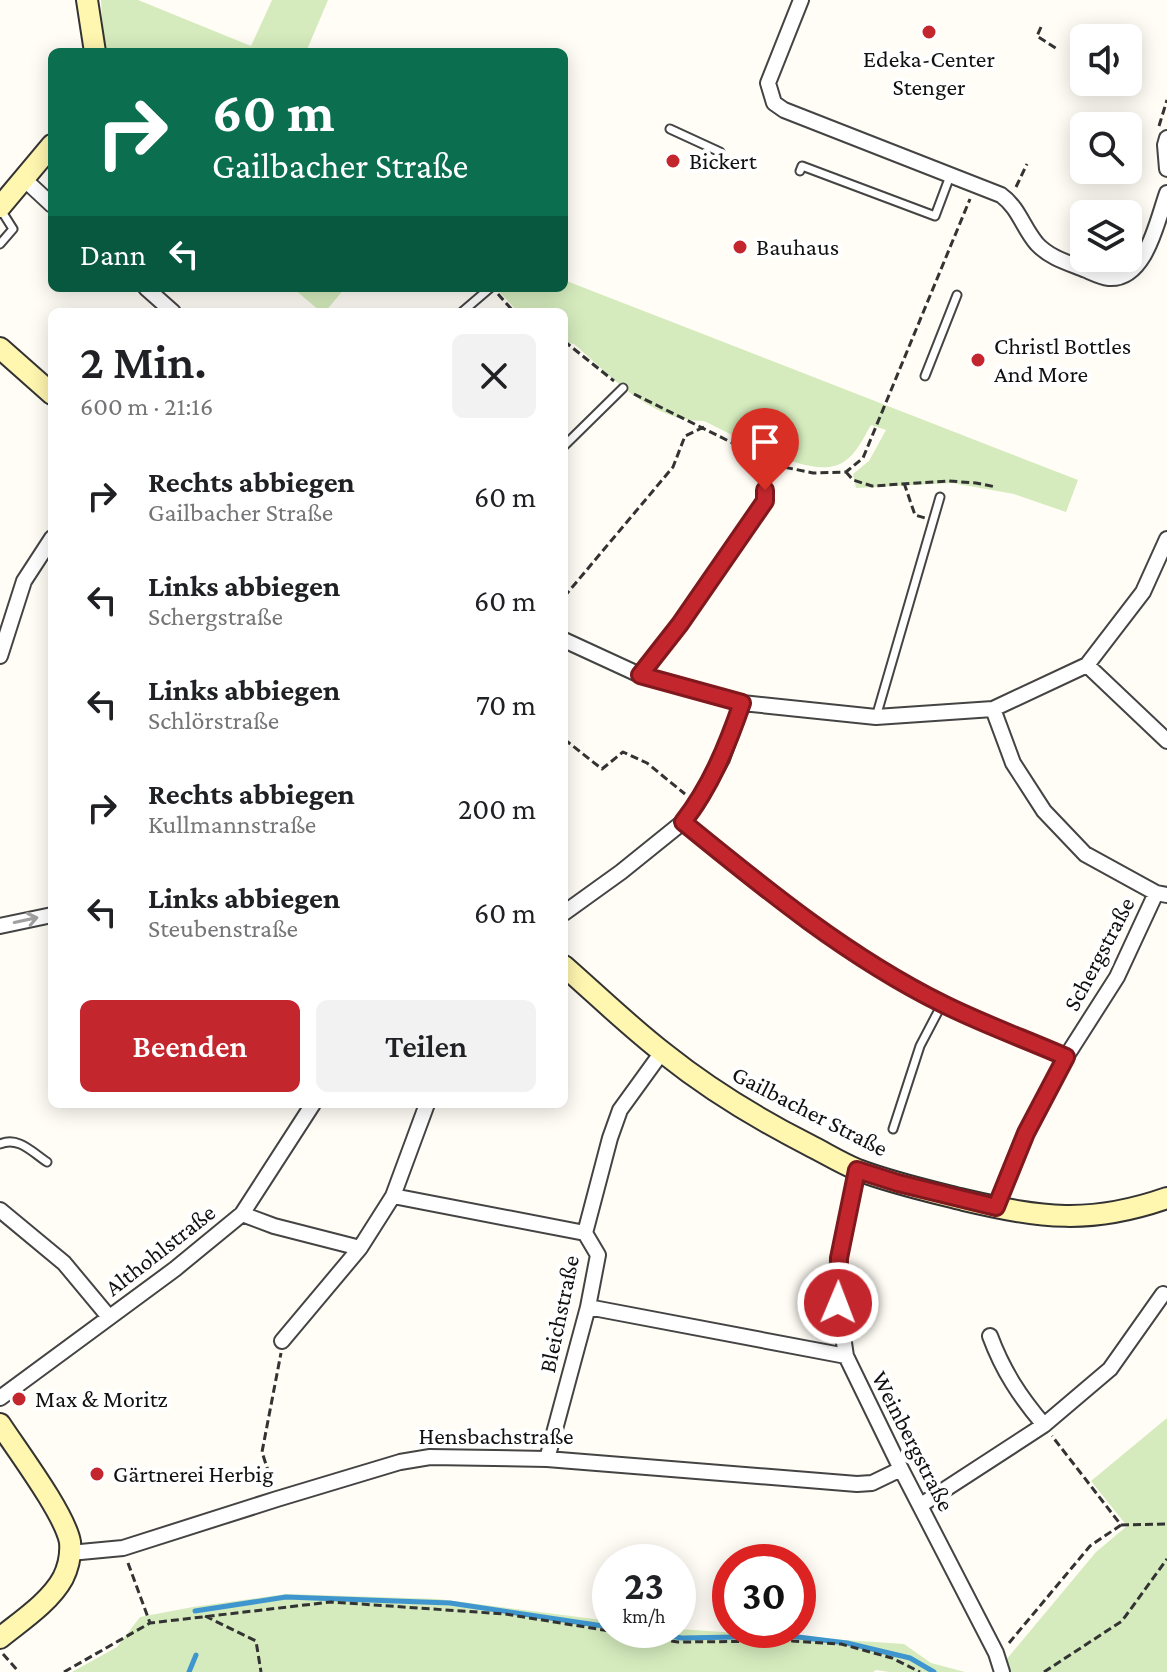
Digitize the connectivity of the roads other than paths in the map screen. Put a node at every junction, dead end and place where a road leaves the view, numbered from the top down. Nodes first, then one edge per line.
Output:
1 (87, 0) edge
2 (801, 0) edge
3 (94, 48) edge
4 (670, 129) dead end
5 (1163, 135) edge
6 (48, 150) edge
7 (720, 152) dead end
8 (1167, 169) edge
9 (800, 171) dead end
10 (950, 175) junction
11 (24, 179) junction
12 (1167, 193) edge
13 (48, 201) edge
14 (0, 208) edge
15 (0, 244) edge
16 (150, 292) edge
17 (487, 292) edge
18 (957, 295) dead end
19 (168, 308) edge
20 (467, 308) edge
21 (0, 348) edge
22 (925, 376) dead end
23 (623, 388) road end
24 (48, 390) edge
25 (568, 442) edge
26 (765, 490) road end
27 (940, 497) dead end
28 (1167, 539) edge
29 (48, 544) edge
30 (568, 642) edge
31 (0, 656) edge
32 (1087, 665) junction
33 (640, 675) junction
34 (742, 703) junction
35 (993, 709) junction
36 (876, 717) junction
37 (1167, 741) edge
38 (683, 822) junction
39 (1162, 894) edge
40 (568, 910) edge
41 (48, 916) edge
42 (0, 926) edge
43 (568, 970) edge
44 (942, 1004) junction
45 (662, 1052) junction
46 (1066, 1057) junction
47 (310, 1108) edge
48 (426, 1108) edge
49 (893, 1129) dead end
50 (0, 1144) edge
51 (47, 1162) dead end
52 (857, 1170) junction
53 (393, 1196) junction
54 (1167, 1198) edge
55 (996, 1207) junction
56 (0, 1210) edge
57 (242, 1214) junction
58 (585, 1233) junction
59 (360, 1248) junction
60 (1163, 1294) dead end
61 (588, 1307) junction
62 (109, 1317) junction
63 (990, 1336) dead end
64 (282, 1341) road end
65 (846, 1356) junction
66 (0, 1398) edge
67 (0, 1424) edge
68 (1044, 1425) junction
69 (547, 1459) junction
70 (901, 1469) junction
71 (921, 1505) junction
72 (70, 1553) junction
73 (0, 1638) edge
74 (1002, 1672) edge

1 - 3 street
2 - 10 street
4 - 7 lane
5 - 8 street
6 - 11 street
9 - 10 lane
10 - 12 street
11 - 13 street
11 - 14 street
14 - 15 lane
16 - 19 street
17 - 20 lane
18 - 22 lane
21 - 24 street
23 - 25 lane
26 - 33 lane
27 - 36 lane
28 - 32 street
29 - 31 street
30 - 33 street
32 - 35 street
32 - 37 street
33 - 34 street
34 - 36 street
34 - 38 street
35 - 36 street
35 - 39 street
38 - 40 street
38 - 44 street
39 - 46 street, Schergstraße
42 -> 41 street
43 - 45 street, Gailbacher Straße
44 - 46 street
44 - 49 lane
45 - 52 street, Gailbacher Straße
45 - 58 street, Bleichstraße
46 - 55 street, Schergstraße
47 - 57 street, Althohlstraße
48 - 53 street
50 - 51 lane
52 - 55 street, Gailbacher Straße
52 - 65 street, Weinbergstraße
53 - 58 street
53 - 59 street
54 - 55 street, Gailbacher Straße
56 - 62 street
57 - 59 street
57 - 62 street, Althohlstraße
58 - 61 street, Bleichstraße
59 - 64 street
60 - 68 street
61 - 65 street
61 - 69 street, Bleichstraße
62 - 66 street, Althohlstraße
63 - 68 street
65 - 70 street, Weinbergstraße
67 - 72 street
68 - 71 street
69 - 70 street, Hensbachstraße
69 - 72 street, Hensbachstraße
70 - 71 street, Weinbergstraße
71 - 74 street, Weinbergstraße
72 - 73 street

